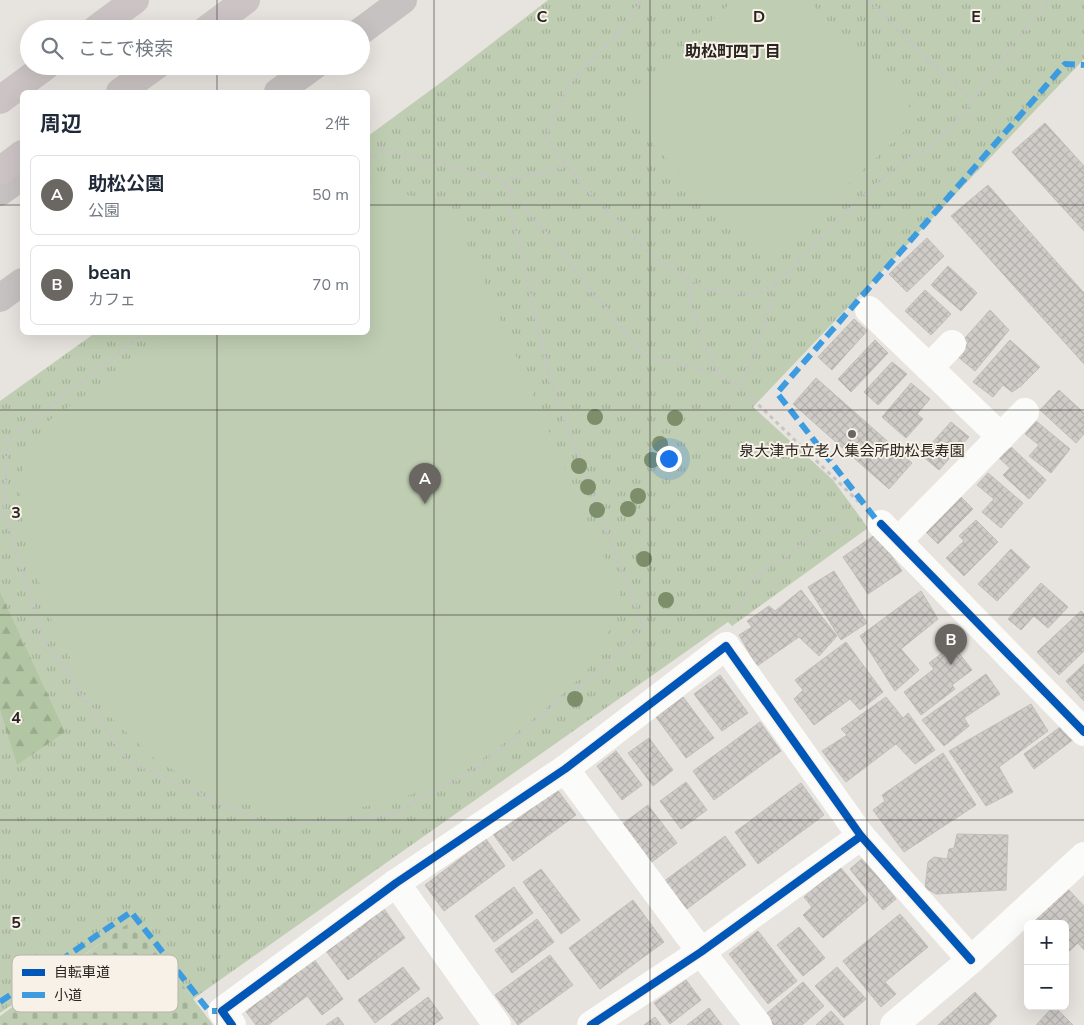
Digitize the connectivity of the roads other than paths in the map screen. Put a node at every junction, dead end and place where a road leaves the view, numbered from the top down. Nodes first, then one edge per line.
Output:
1 (134, 0) edge
2 (403, 0) edge
3 (240, 7) edge
4 (108, 20) edge
5 (209, 20) edge
6 (220, 20) edge
7 (370, 24) edge
8 (34, 75) edge
9 (127, 75) edge
10 (144, 75) edge
11 (158, 75) edge
12 (302, 75) edge
13 (107, 90) edge
14 (123, 90) edge
15 (137, 90) edge
16 (281, 90) edge
17 (0, 100) edge
18 (20, 156) edge
19 (20, 164) edge
20 (0, 171) edge
21 (20, 177) edge
22 (0, 179) edge
23 (0, 192) edge
24 (20, 283) edge
25 (0, 298) edge
26 (869, 310) dead end
27 (952, 344) dead end
28 (929, 368) junction
29 (1025, 412) dead end
30 (1001, 437) junction
31 (1084, 732) edge
32 (565, 769) junction
33 (861, 836) junction
34 (1081, 866) edge
35 (396, 883) junction
36 (701, 952) junction
37 (971, 960) junction
38 (232, 1025) edge
39 (497, 1025) edge
40 (591, 1025) edge
41 (758, 1025) edge
42 (894, 1025) edge

1 - 4 highway
2 - 7 main road
3 - 5 highway
3 - 6 highway
8 - 17 highway
9 - 13 highway
10 - 14 highway
11 - 15 main road
12 - 16 main road
18 - 20 highway
19 - 22 highway
21 - 23 main road
24 - 25 main road
26 - 28 street
27 - 28 street
28 - 30 street
29 - 30 street
30 - 31 street
32 - 33 street
32 - 35 street
32 - 36 street
33 - 36 street
33 - 37 street
34 - 37 street
35 - 38 street
35 - 39 street
36 - 40 street
36 - 41 street
37 - 42 street

